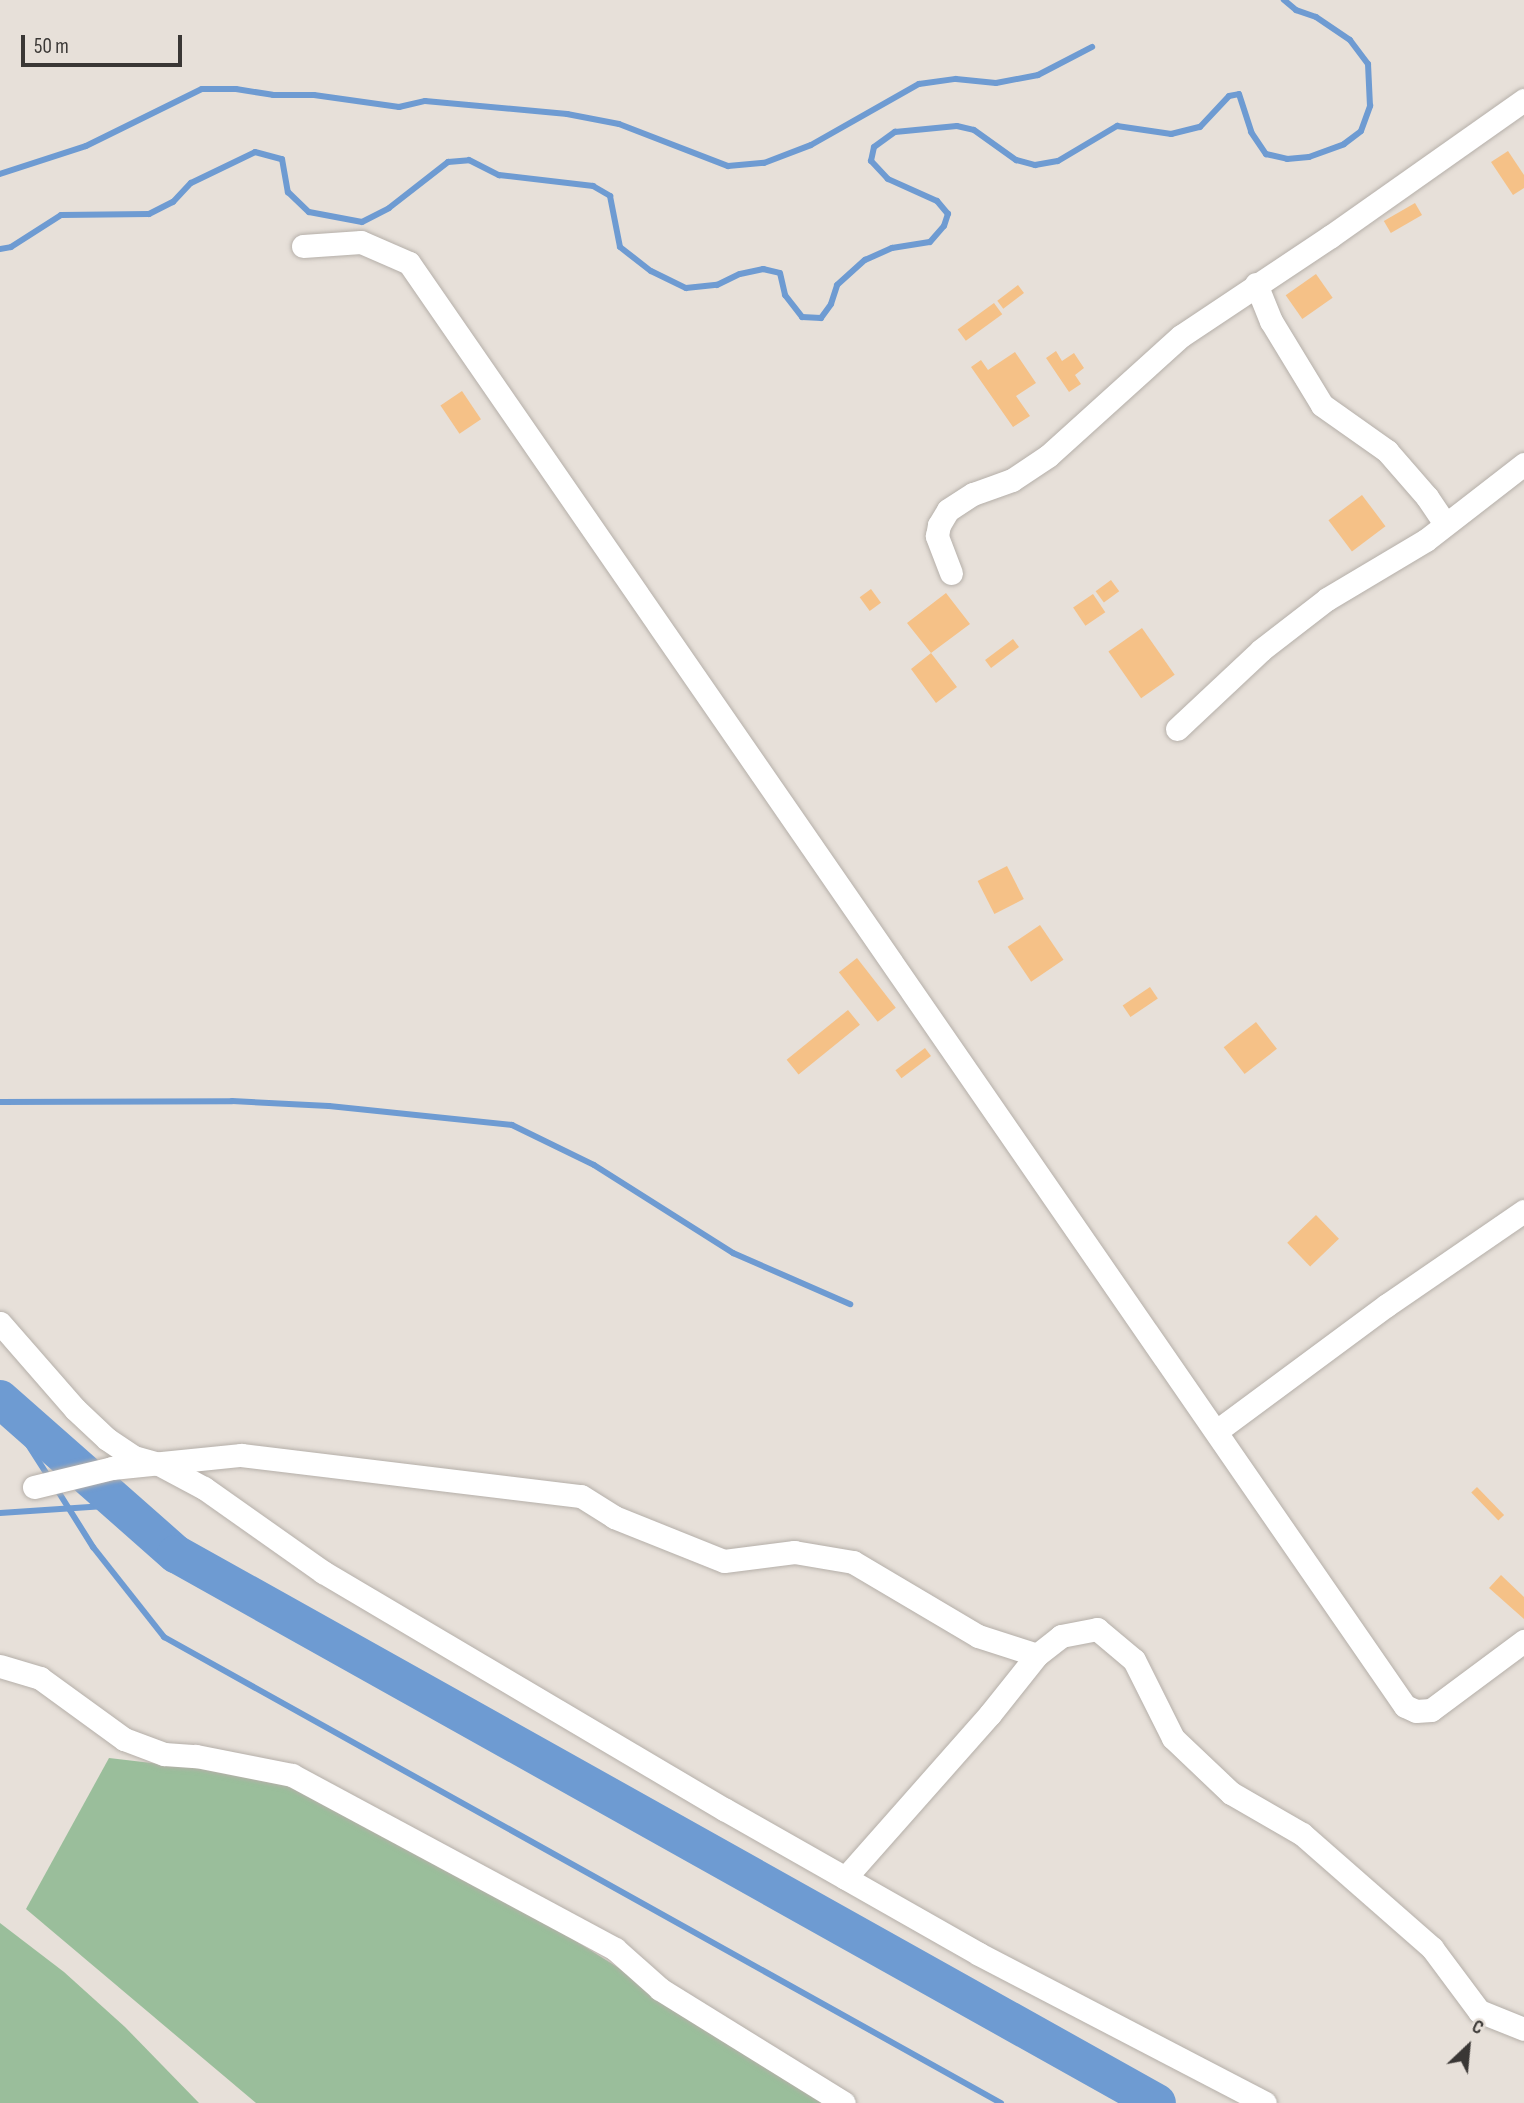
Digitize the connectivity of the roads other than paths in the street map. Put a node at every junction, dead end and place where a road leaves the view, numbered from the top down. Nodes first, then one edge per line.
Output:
1 (1524, 100) edge
2 (303, 246) dead end
3 (1256, 284) junction
4 (1524, 464) edge
5 (1446, 524) junction
6 (951, 573) dead end
7 (1177, 729) dead end
8 (1524, 1212) edge
9 (0, 1323) edge
10 (1218, 1430) junction
11 (159, 1464) junction
12 (34, 1487) dead end
13 (1524, 1641) edge
14 (1037, 1656) junction
15 (0, 1666) edge
16 (845, 1878) junction
17 (1524, 2029) edge
18 (844, 2103) edge
19 (1265, 2103) edge

1 - 3 street
2 - 10 street
3 - 5 street
3 - 6 street
4 - 5 street
5 - 7 street
8 - 10 street
9 - 11 street
10 - 13 street
11 - 12 street
11 - 14 street
11 - 16 street
14 - 16 street
14 - 17 street
15 - 18 street
16 - 19 street

